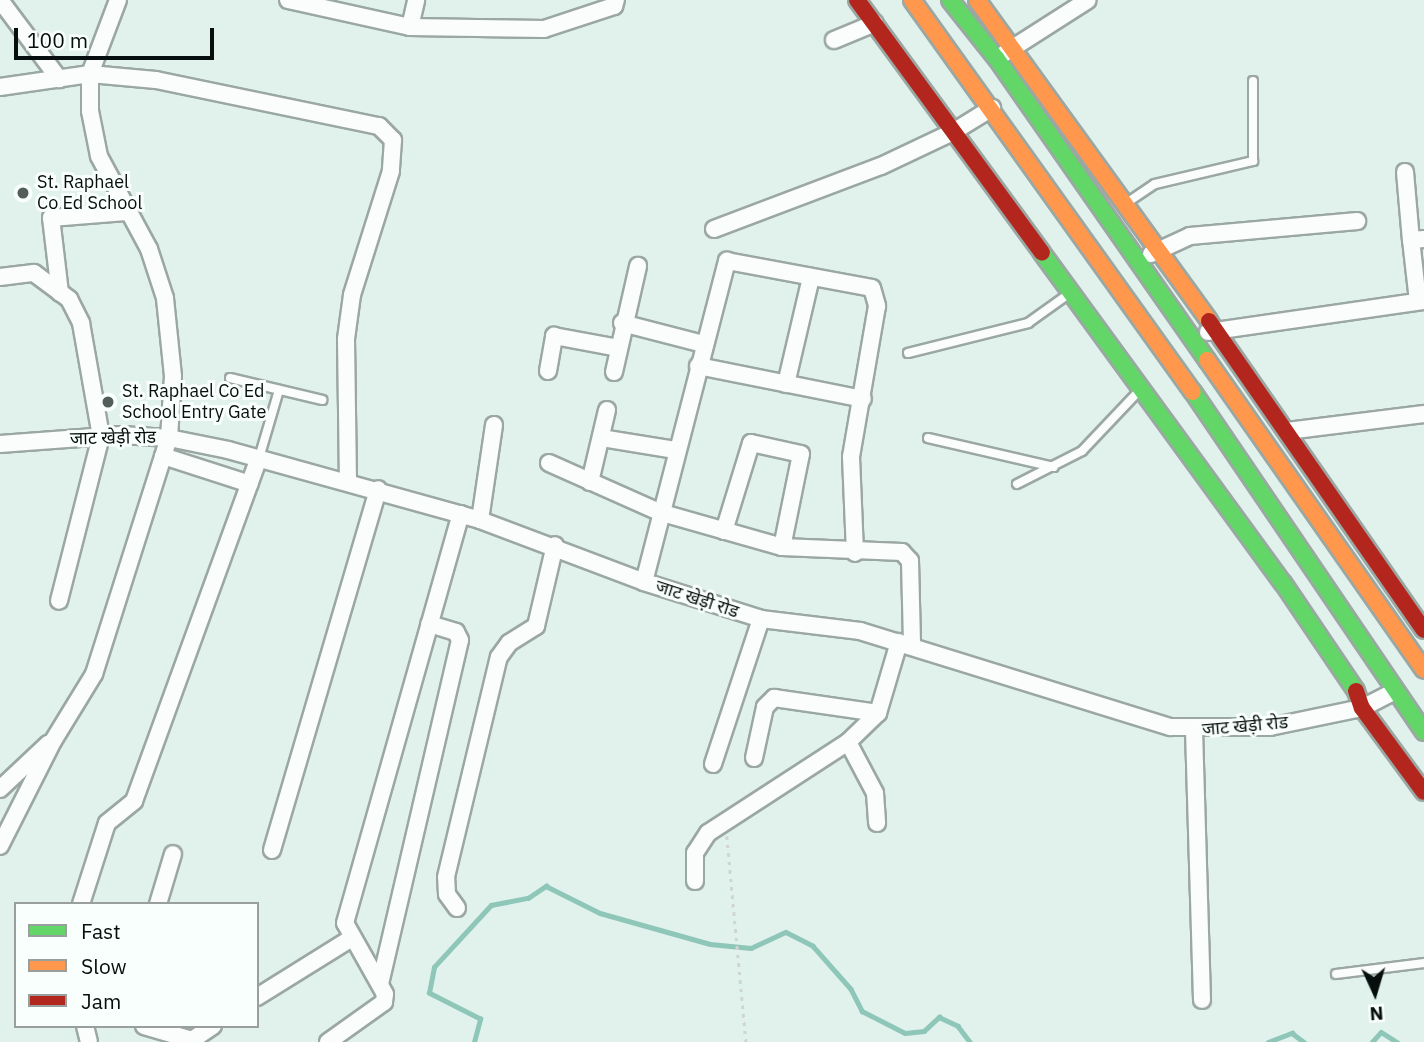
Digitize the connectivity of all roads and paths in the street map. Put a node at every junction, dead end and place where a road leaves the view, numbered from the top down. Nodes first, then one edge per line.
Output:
1 (1, 0) edge
2 (118, 0) edge
3 (288, 0) edge
4 (416, 0) edge
5 (616, 0) edge
6 (857, 0) edge
7 (912, 0) edge
8 (950, 0) edge
9 (978, 0) edge
10 (1088, 0) edge
11 (875, 23) junction
12 (410, 27) junction
13 (834, 40) dead end
14 (1013, 48) junction
15 (997, 59) junction
16 (90, 74) junction
17 (59, 79) junction
18 (1253, 82) dead end
19 (0, 87) edge
20 (992, 107) junction
21 (953, 132) junction
22 (1405, 172) dead end
23 (1126, 203) junction
24 (126, 212) junction
25 (1357, 221) dead end
26 (714, 229) dead end
27 (1418, 240) edge
28 (1159, 249) junction
29 (1139, 260) junction
30 (638, 266) dead end
31 (0, 277) edge
32 (811, 277) junction
33 (1072, 291) junction
34 (60, 293) junction
35 (1421, 301) edge
36 (622, 323) junction
37 (1215, 330) junction
38 (1193, 335) junction
39 (703, 344) junction
40 (618, 348) junction
41 (908, 353) dead end
42 (698, 366) junction
43 (548, 371) dead end
44 (614, 372) dead end
45 (230, 378) dead end
46 (786, 384) junction
47 (1141, 388) junction
48 (279, 390) junction
49 (863, 399) junction
50 (322, 400) dead end
51 (607, 410) dead end
52 (1424, 414) edge
53 (494, 425) dead end
54 (1287, 431) junction
55 (101, 436) junction
56 (169, 438) junction
57 (601, 438) junction
58 (928, 439) dead end
59 (0, 444) edge
60 (675, 450) junction
61 (163, 456) junction
62 (259, 458) junction
63 (549, 463) dead end
64 (1054, 467) junction
65 (348, 481) junction
66 (590, 482) junction
67 (250, 484) junction
68 (1017, 484) dead end
69 (378, 489) junction
70 (659, 512) junction
71 (461, 514) junction
72 (480, 520) junction
73 (724, 531) junction
74 (555, 545) junction
75 (782, 547) junction
76 (855, 553) junction
77 (644, 582) junction
78 (59, 601) dead end
79 (761, 619) junction
80 (429, 624) junction
81 (1424, 629) edge
82 (906, 644) junction
83 (1424, 670) edge
84 (1395, 691) junction
85 (1362, 708) junction
86 (878, 713) junction
87 (1194, 730) junction
88 (1424, 732) edge
89 (53, 741) junction
90 (848, 742) junction
91 (754, 758) dead end
92 (713, 764) dead end
93 (0, 789) edge
94 (1424, 792) edge
95 (877, 822) dead end
96 (726, 823) junction
97 (0, 846) edge
98 (272, 850) dead end
99 (173, 854) dead end
100 (695, 881) dead end
101 (82, 902) edge
102 (159, 902) edge
103 (457, 908) dead end
104 (351, 939) junction
105 (1424, 963) edge
106 (1336, 974) dead end
107 (380, 984) junction
108 (259, 996) edge
109 (1202, 1000) dead end
110 (150, 1028) edge
111 (210, 1028) edge
112 (191, 1041) edge
113 (328, 1042) edge
114 (746, 1042) edge

1 - 17 street
2 - 16 street
3 - 12 street
4 - 12 street
5 - 12 street
6 - 11 street
7 - 20 street
8 - 15 street
9 - 14 street
10 - 14 street
11 - 13 street
11 - 21 street
14 - 15 street
14 - 23 street
15 - 29 street
16 - 17 street
16 - 24 street
16 - 65 street
17 - 19 street
18 - 23 lane
20 - 21 street
20 - 84 street
21 - 26 street
21 - 33 street
22 - 27 street
23 - 28 street
24 - 34 street
24 - 56 street
25 - 28 street
27 - 35 street
28 - 29 street
28 - 37 street
29 - 38 street
30 - 36 street
31 - 34 street
32 - 39 street
32 - 46 street
32 - 49 street
33 - 41 lane
33 - 47 street
34 - 55 street
35 - 37 street
36 - 39 street
36 - 40 street
37 - 38 street
37 - 54 street
38 - 83 street
39 - 42 street
40 - 43 street
40 - 44 street
42 - 46 street
42 - 60 street
45 - 48 lane
46 - 49 street
47 - 64 lane
47 - 85 street
48 - 50 lane
48 - 62 lane
49 - 76 street
51 - 57 street
52 - 54 street
53 - 72 street
54 - 81 street
55 - 56 street, जाट खेड़ी रोड
55 - 59 street, जाट खेड़ी रोड
55 - 78 street
56 - 61 street
56 - 62 street, जाट खेड़ी रोड
57 - 60 street
57 - 66 street
58 - 64 lane
60 - 70 street
61 - 67 street
61 - 89 street
62 - 65 street, जाट खेड़ी रोड
62 - 67 street
63 - 66 street
64 - 68 lane
65 - 69 street, जाट खेड़ी रोड
66 - 70 street
67 - 101 street
69 - 71 street, जाट खेड़ी रोड
69 - 98 street
70 - 73 street
70 - 77 street
71 - 72 street, जाट खेड़ी रोड
71 - 80 street
72 - 74 street, जाट खेड़ी रोड
73 - 75 street
73 - 75 street
74 - 77 street, जाट खेड़ी रोड
74 - 103 street
75 - 76 street
76 - 82 street
77 - 79 street, जाट खेड़ी रोड
79 - 82 street, जाट खेड़ी रोड
79 - 92 street
80 - 104 street
80 - 107 street
82 - 86 street
82 - 87 street, जाट खेड़ी रोड
84 - 85 street, जाट खेड़ी रोड
84 - 88 street
85 - 87 street, जाट खेड़ी रोड
85 - 94 street
86 - 90 street
86 - 91 street
87 - 109 street
89 - 93 street
89 - 97 street
90 - 95 street
90 - 96 street
96 - 100 street
96 - 114 path
99 - 102 street
104 - 107 street
104 - 108 street
105 - 106 lane
107 - 113 street
110 - 112 street
111 - 112 street

